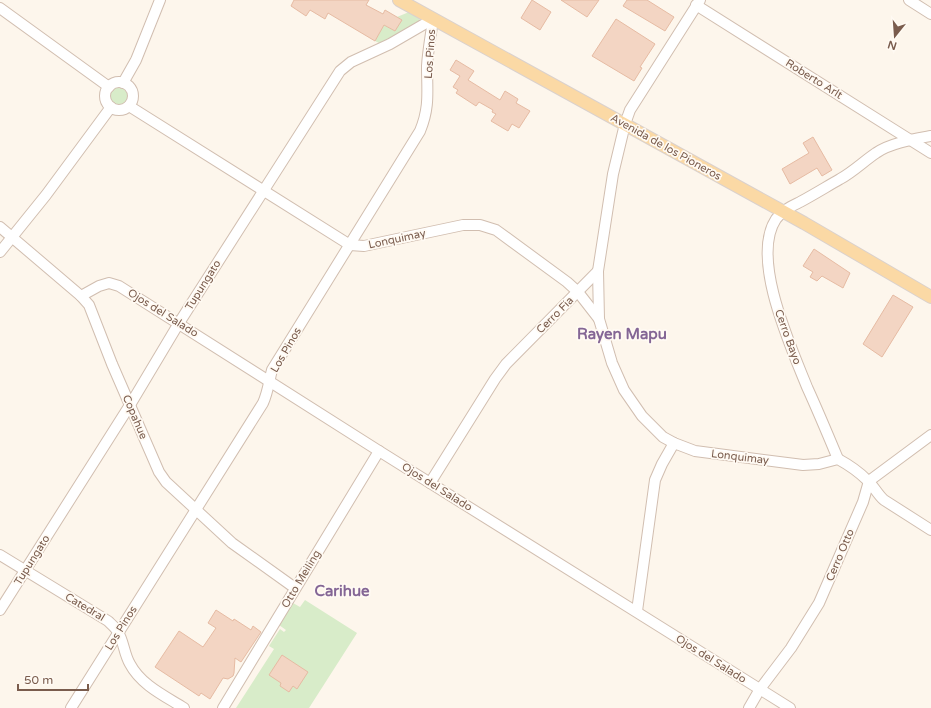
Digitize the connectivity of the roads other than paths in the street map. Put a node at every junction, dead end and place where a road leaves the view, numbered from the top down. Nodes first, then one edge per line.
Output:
1 (160, 0) edge
2 (398, 0) edge
3 (909, 0) edge
4 (698, 3) edge
5 (0, 8) edge
6 (931, 14) edge
7 (432, 19) junction
8 (123, 83) junction
9 (109, 87) junction
10 (129, 106) junction
11 (111, 107) junction
12 (625, 124) junction
13 (931, 136) edge
14 (911, 140) junction
15 (931, 152) edge
16 (263, 190) junction
17 (782, 211) junction
18 (0, 227) edge
19 (12, 238) junction
20 (350, 245) junction
21 (0, 252) edge
22 (598, 271) junction
23 (578, 292) junction
24 (81, 296) junction
25 (931, 297) edge
26 (599, 319) junction
27 (179, 323) junction
28 (269, 381) junction
29 (130, 405) junction
30 (931, 435) edge
31 (674, 443) junction
32 (379, 451) junction
33 (838, 459) junction
34 (869, 481) junction
35 (430, 483) junction
36 (196, 511) junction
37 (931, 530) edge
38 (0, 555) edge
39 (26, 571) junction
40 (295, 588) junction
41 (0, 610) edge
42 (637, 611) junction
43 (118, 632) junction
44 (760, 689) junction
45 (72, 708) edge
46 (184, 708) edge
47 (223, 708) edge
48 (749, 708) edge
49 (790, 708) edge

1 - 8 street
2 - 7 main road, Avenida de los Pioneros
3 - 6 street
4 - 12 street
4 - 14 street, Roberto Arlt
5 - 9 street
7 - 12 main road, Avenida de los Pioneros
7 - 16 street, Tupungato
7 - 20 street, Los Pinos
8 - 9 street
8 - 10 street
9 - 11 street
10 - 11 street
10 - 16 street
11 - 19 street
12 - 17 main road, Avenida de los Pioneros
12 - 22 street
13 - 14 street
14 - 15 street, Roberto Arlt
14 - 17 street
16 - 20 street
16 - 27 street, Tupungato
17 - 25 main road, Avenida de los Pioneros
17 - 33 street, Cerro Bayo
18 - 19 street, Copahue
19 - 21 street
19 - 24 street, Copahue
20 - 23 street, Lonquimay
20 - 28 street, Los Pinos
22 - 23 street, Cerro Fia
22 - 26 street, Lonquimay
23 - 26 street, Lonquimay
23 - 35 street, Cerro Fia
24 - 27 street, Ojos del Salado
24 - 29 street, Copahue
26 - 31 street, Lonquimay
27 - 28 street, Ojos del Salado
27 - 29 street, Tupungato
28 - 32 street, Ojos del Salado
28 - 36 street, Los Pinos
29 - 36 street, Copahue
29 - 39 street, Tupungato
30 - 34 street
31 - 33 street, Lonquimay
31 - 42 street
32 - 35 street, Ojos del Salado
32 - 40 street, Otto Meiling
33 - 34 street
34 - 37 street
34 - 44 street, Cerro Otto
35 - 42 street, Ojos del Salado
36 - 40 street, Copahue
36 - 43 street, Los Pinos
38 - 39 street, Catedral
39 - 41 street, Tupungato
39 - 43 street, Catedral
40 - 47 street, Otto Meiling
42 - 44 street, Ojos del Salado
43 - 45 street, Los Pinos
43 - 46 street
44 - 48 street, Cerro Otto
44 - 49 street, Ojos del Salado

